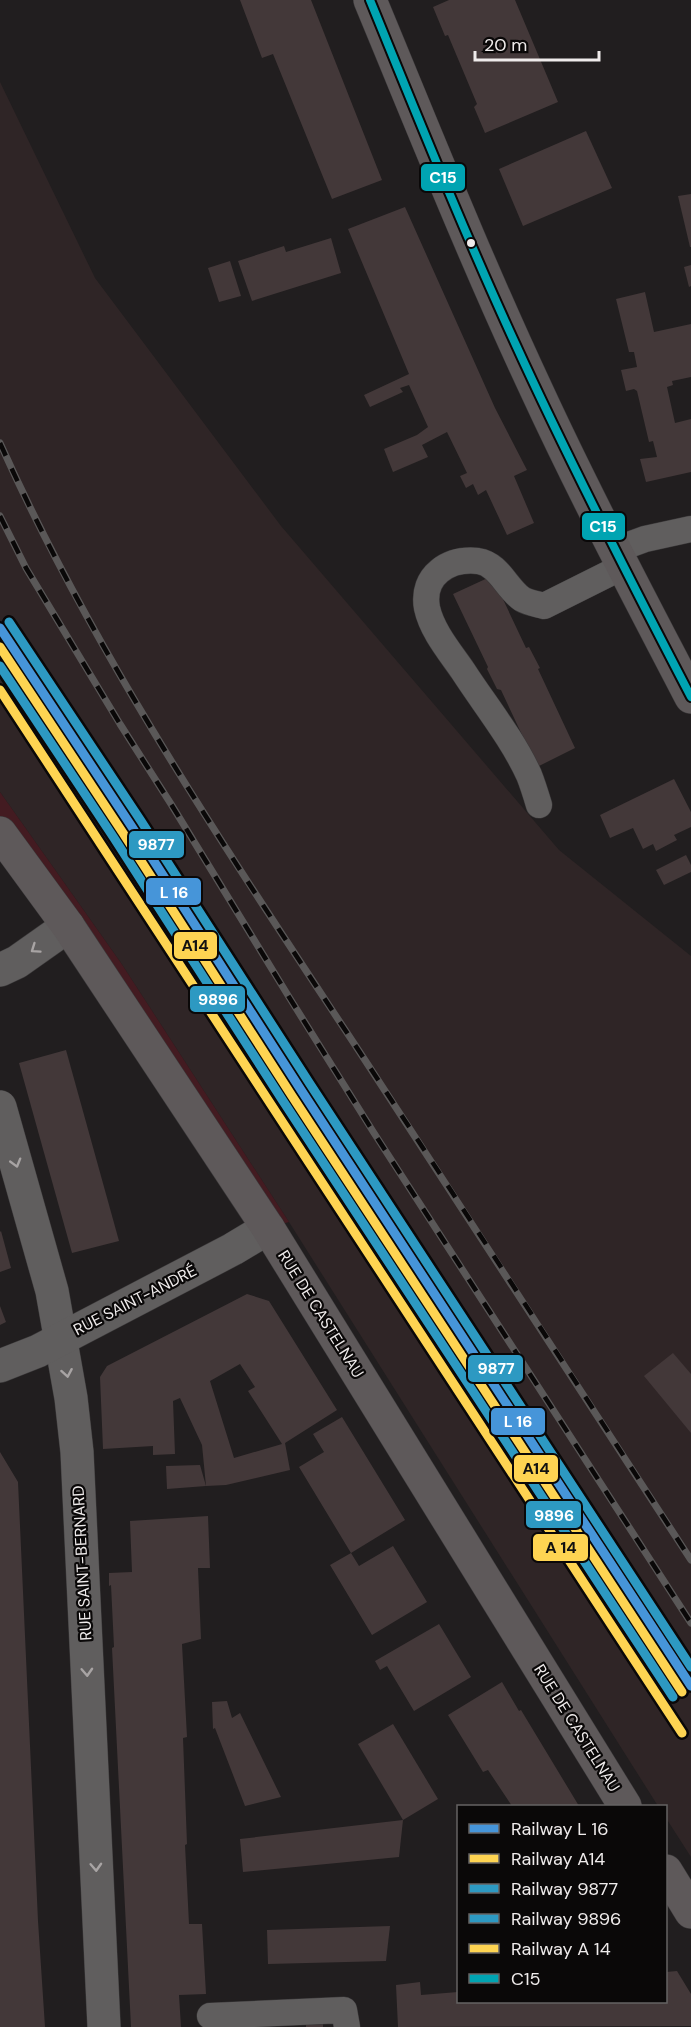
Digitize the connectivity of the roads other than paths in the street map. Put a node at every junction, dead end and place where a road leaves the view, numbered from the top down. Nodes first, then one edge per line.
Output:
1 (370, 0) edge
2 (691, 529) edge
3 (619, 558) junction
4 (691, 697) edge
5 (539, 805) dead end
6 (0, 833) edge
7 (68, 926) junction
8 (0, 970) edge
9 (0, 1107) edge
10 (267, 1228) junction
11 (61, 1338) junction
12 (0, 1366) edge
13 (625, 1805) edge
14 (667, 1873) edge
15 (691, 1912) edge
16 (210, 2016) dead end
17 (104, 2027) edge
18 (347, 2027) edge

1 - 3 street
2 - 3 lane
3 - 4 street
3 - 5 lane
6 - 7 street, RUE DE CASTELNAU
7 -> 8 street
7 - 10 street, RUE DE CASTELNAU
9 -> 11 street, RUE SAINT-BERNARD
10 - 11 street, RUE SAINT-ANDRÉ
10 - 13 street, RUE DE CASTELNAU
11 - 12 street, RUE SAINT-ANDRÉ
11 -> 17 street, RUE SAINT-BERNARD
14 - 15 street
16 - 18 lane

